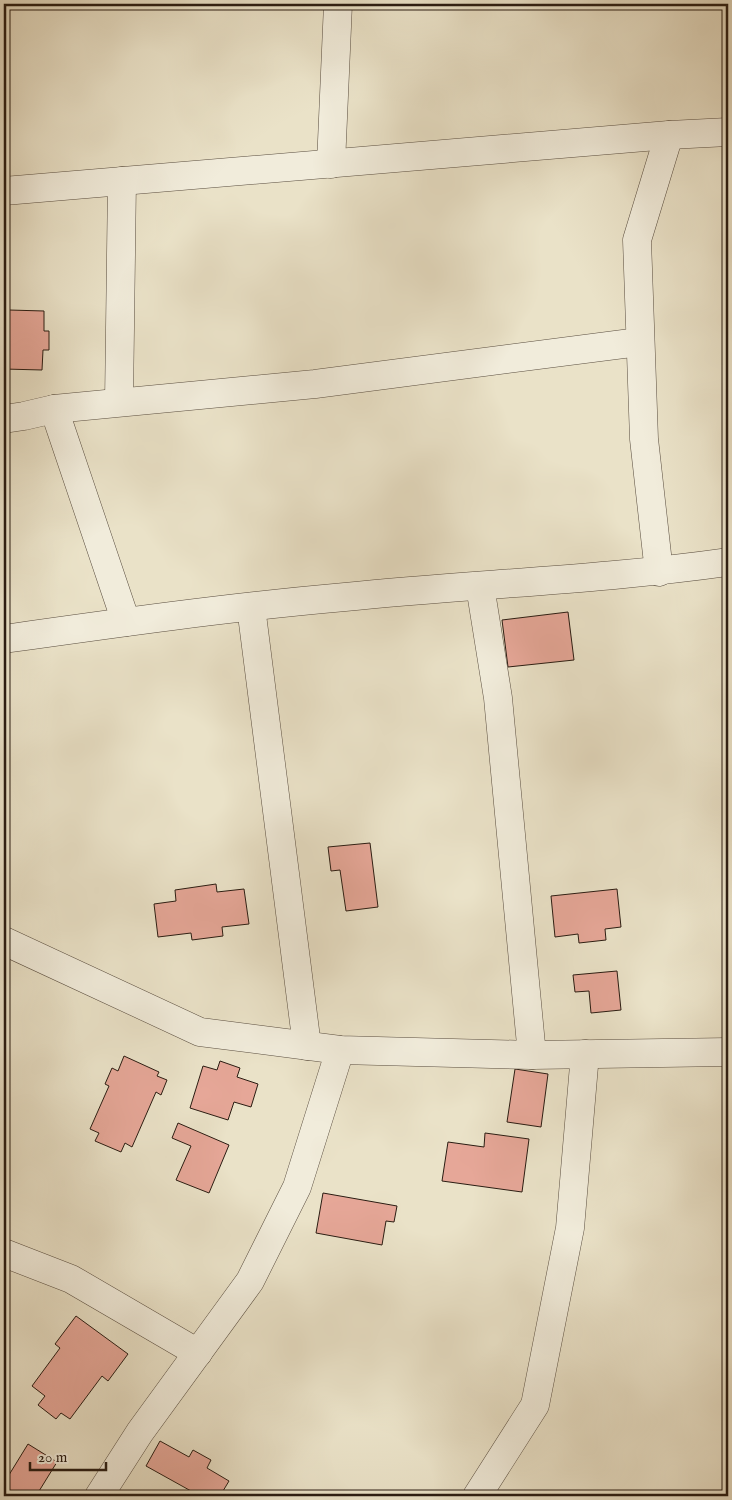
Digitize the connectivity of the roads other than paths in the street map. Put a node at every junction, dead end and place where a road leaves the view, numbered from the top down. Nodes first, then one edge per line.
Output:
1 (338, 4) edge
2 (728, 132) edge
3 (669, 135) junction
4 (331, 164) junction
5 (122, 181) junction
6 (4, 192) edge
7 (639, 342) junction
8 (119, 402) junction
9 (54, 409) junction
10 (4, 419) edge
11 (728, 562) edge
12 (659, 572) junction
13 (480, 586) junction
14 (250, 607) junction
15 (126, 622) junction
16 (4, 639) edge
17 (4, 940) edge
18 (307, 1046) junction
19 (340, 1050) junction
20 (728, 1052) edge
21 (585, 1054) junction
22 (532, 1055) junction
23 (4, 1253) edge
24 (198, 1353) junction
25 (98, 1496) edge
26 (477, 1496) edge

1 - 4 street
2 - 3 street
3 - 4 street
3 - 7 street
4 - 5 street
5 - 6 street
5 - 8 street
7 - 8 street
7 - 12 street
8 - 9 street
9 - 10 street
9 - 15 street
11 - 12 street
12 - 13 street
13 - 14 street
13 - 22 street
14 - 15 street
14 - 18 street
15 - 16 street
17 - 18 street
18 - 19 street
19 - 22 street
19 - 24 street
20 - 21 street
21 - 22 street
21 - 26 street
23 - 24 street
24 - 25 street

